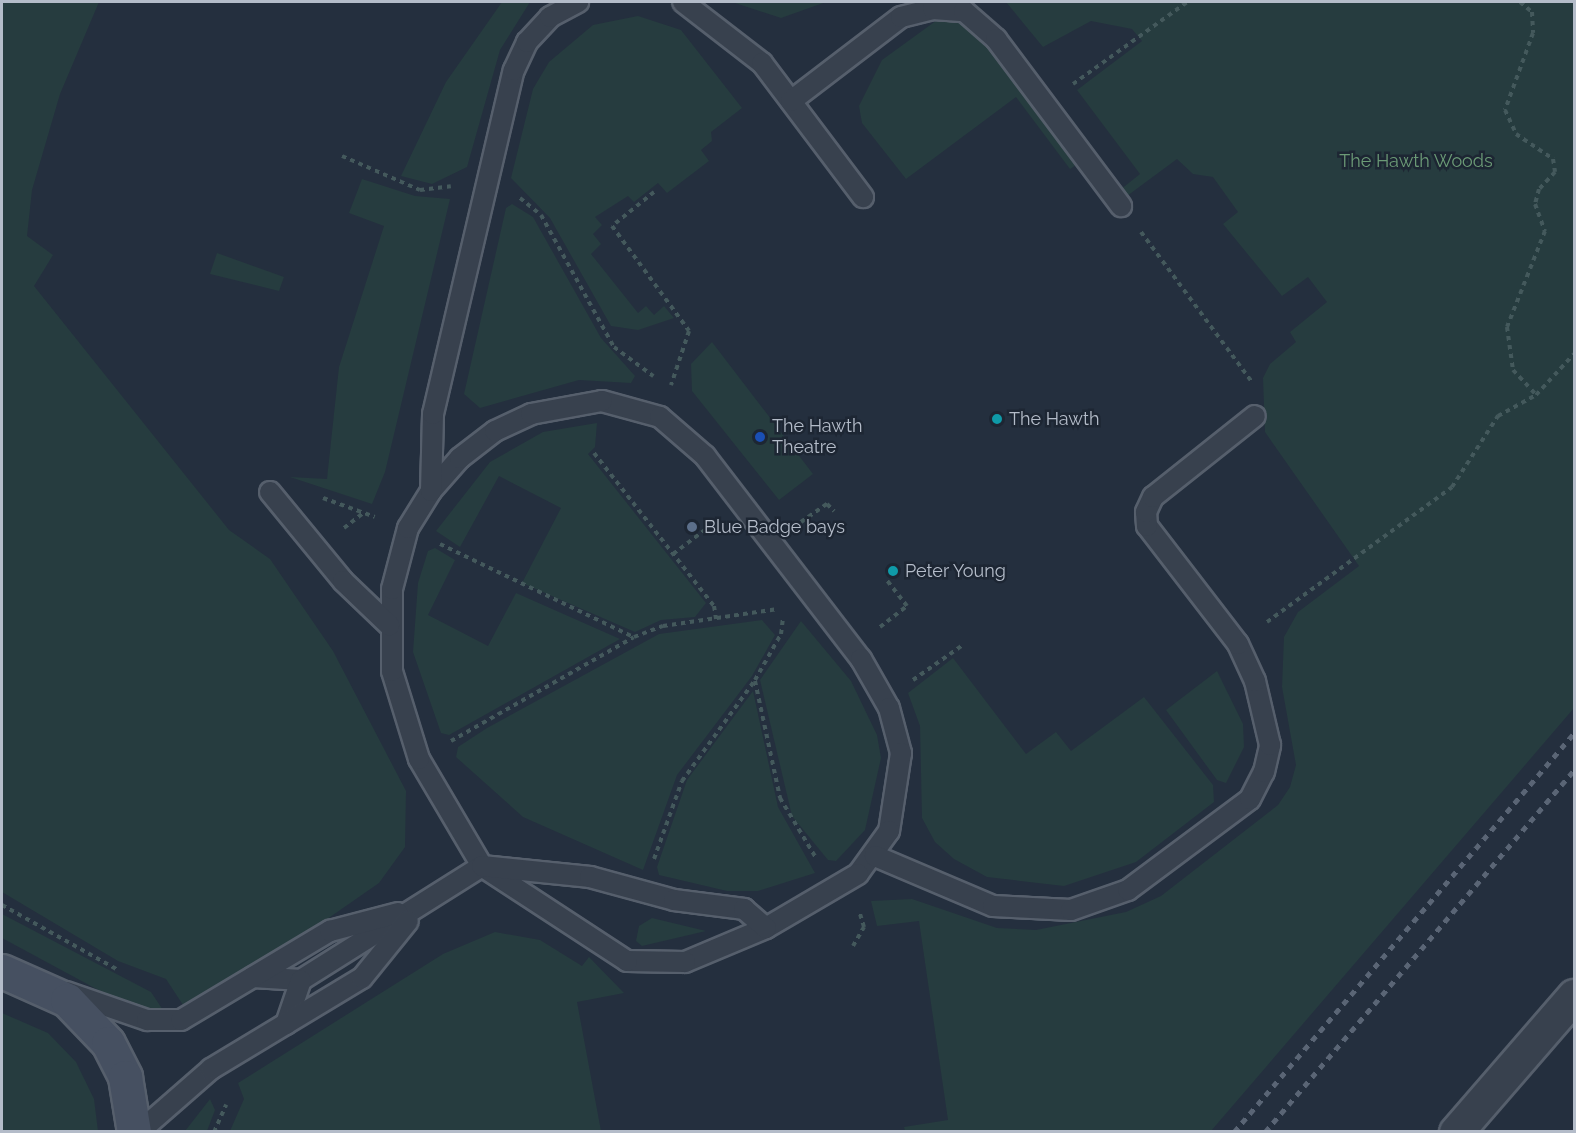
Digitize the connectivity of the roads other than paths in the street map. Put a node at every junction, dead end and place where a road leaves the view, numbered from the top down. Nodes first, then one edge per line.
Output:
1 (578, 2) edge
2 (683, 2) edge
3 (791, 100) junction
4 (863, 197) dead end
5 (1121, 206) road end
6 (1255, 416) road end
7 (270, 492) dead end
8 (431, 492) junction
9 (389, 625) junction
10 (874, 856) junction
11 (482, 866) junction
12 (419, 908) junction
13 (766, 928) junction
14 (3, 971) edge
15 (253, 977) junction
16 (301, 980) junction
17 (1575, 996) edge
18 (286, 1024) junction
19 (136, 1131) edge
20 (1456, 1131) edge

1 - 8 lane
2 - 3 lane
3 - 4 lane
3 - 5 lane
6 - 10 lane
7 - 9 lane
8 - 9 lane
8 - 10 lane
9 - 11 lane
10 - 13 lane
11 - 12 lane
11 - 13 lane
11 - 13 lane
12 - 15 lane
12 - 16 lane
12 - 18 lane
14 - 15 lane
14 - 19 street
15 - 16 lane
16 - 18 lane
17 - 20 street
18 - 19 lane

